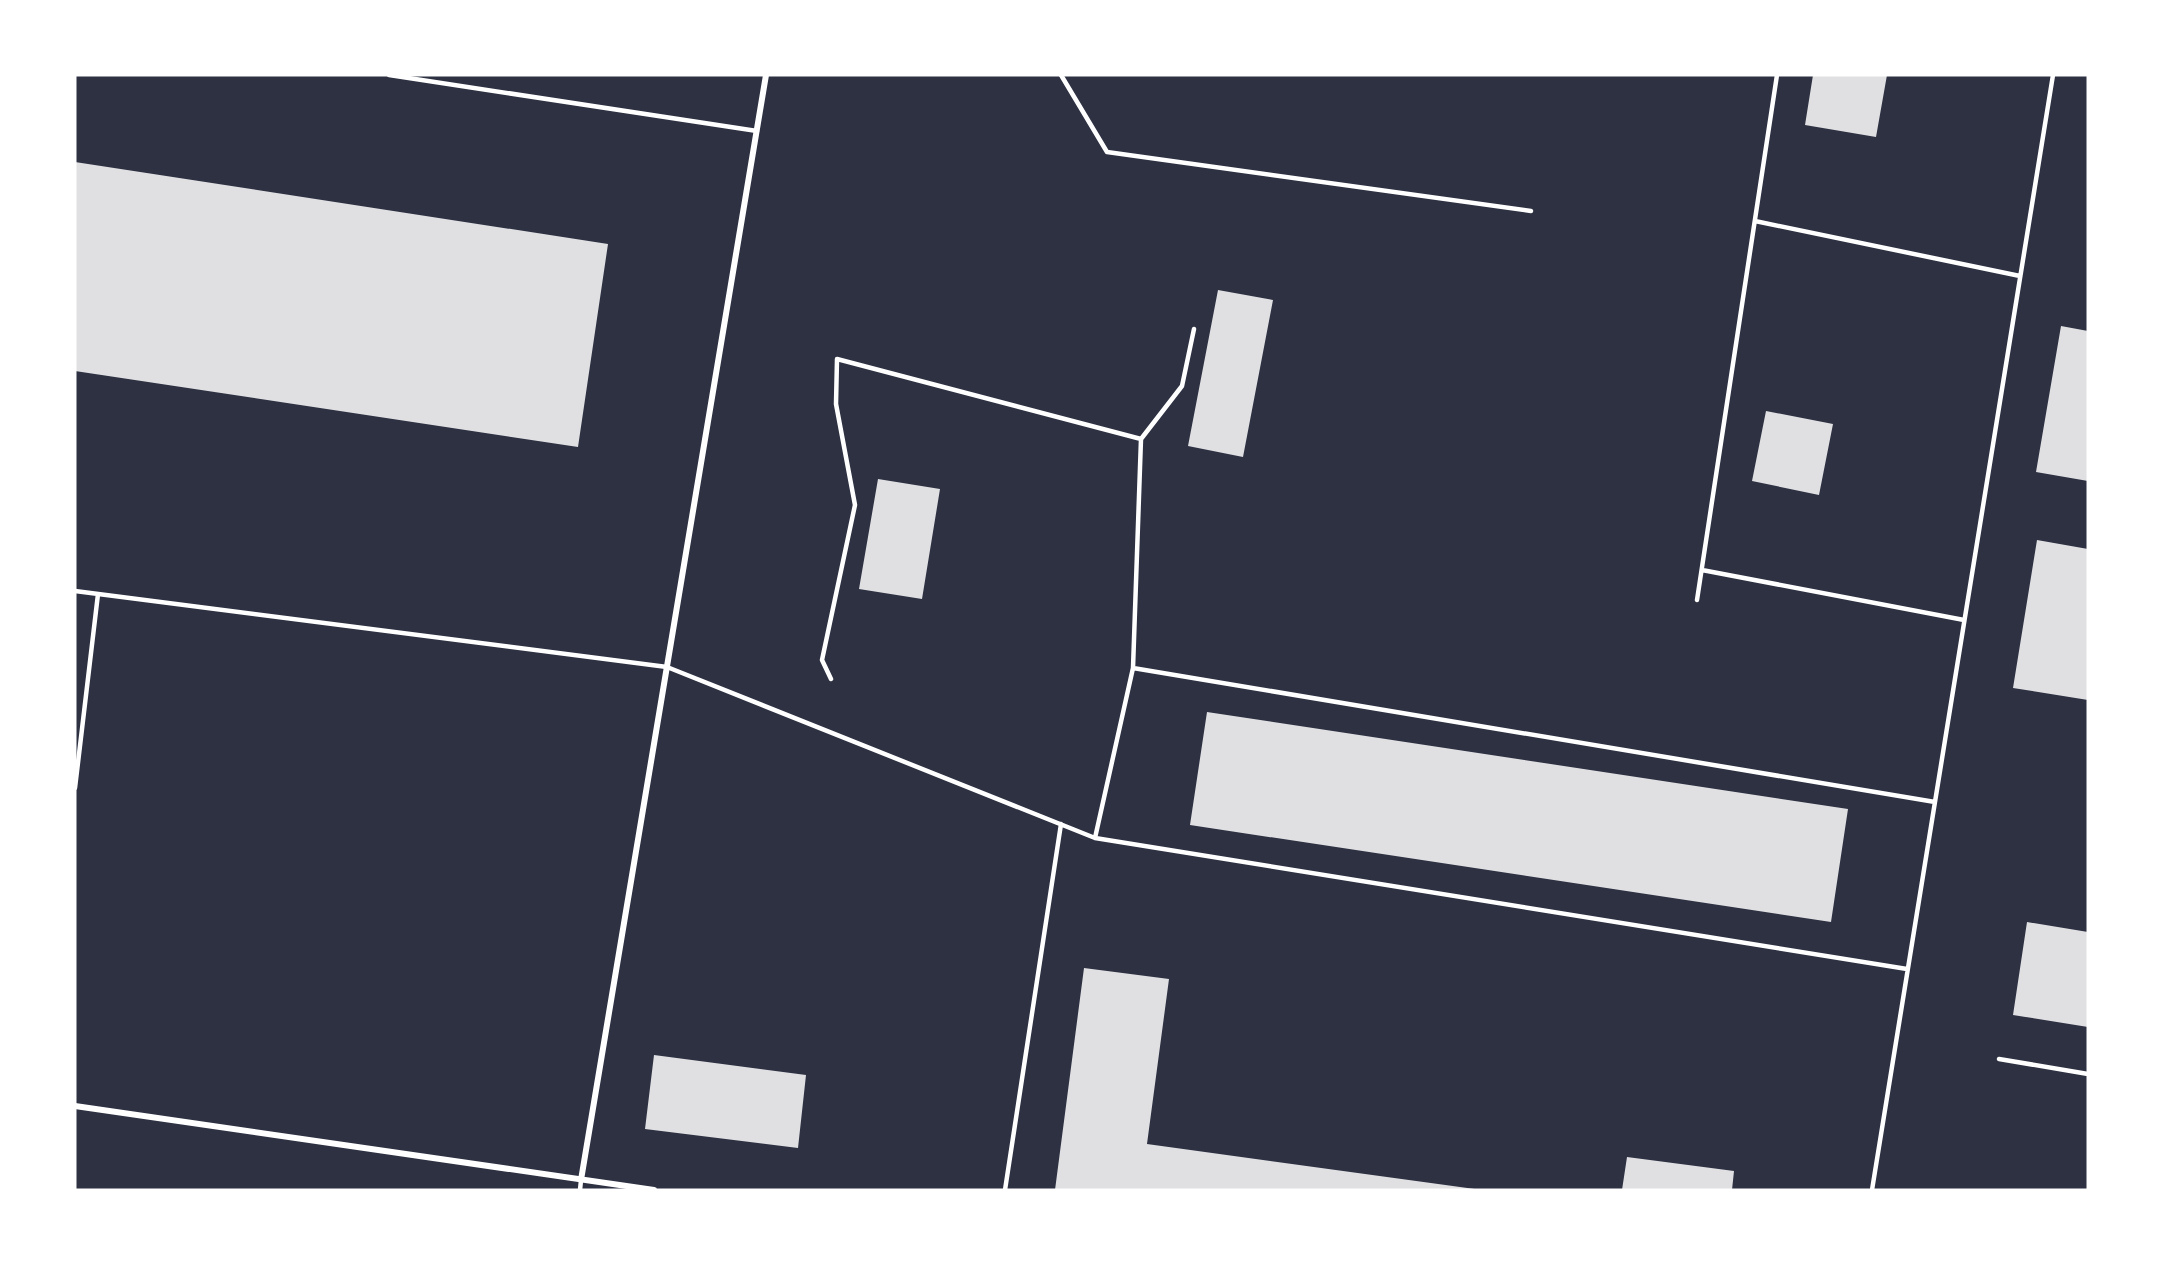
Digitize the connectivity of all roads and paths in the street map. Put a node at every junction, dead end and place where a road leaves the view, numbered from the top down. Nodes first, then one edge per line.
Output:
1 (389, 75) edge
2 (766, 75) edge
3 (1061, 75) edge
4 (1777, 75) edge
5 (2053, 75) edge
6 (757, 131) junction
7 (1531, 211) dead end
8 (1755, 221) junction
9 (2020, 276) junction
10 (1194, 329) dead end
11 (1141, 439) junction
12 (1702, 570) junction
13 (75, 591) edge
14 (98, 594) junction
15 (1697, 600) dead end
16 (1964, 620) junction
17 (667, 668) junction
18 (1133, 668) junction
19 (831, 679) dead end
20 (75, 788) edge
21 (1935, 802) junction
22 (1060, 824) junction
23 (1095, 838) junction
24 (1907, 969) junction
25 (1999, 1059) dead end
26 (2088, 1074) edge
27 (75, 1106) edge
28 (581, 1180) junction
29 (580, 1190) edge
30 (654, 1190) edge
31 (1005, 1190) edge
32 (1872, 1190) edge

1 - 6 lane
2 - 6 street
3 - 7 lane
4 - 8 lane
5 - 9 lane
6 - 17 street
8 - 9 lane
8 - 12 lane
9 - 16 lane
10 - 11 lane
11 - 18 lane
11 - 19 lane
12 - 15 lane
12 - 16 lane
13 - 14 lane
14 - 17 lane
14 - 20 lane
16 - 21 lane
17 - 22 lane
17 - 28 street
18 - 21 lane
18 - 23 lane
21 - 24 lane
22 - 23 lane
22 - 31 lane
23 - 24 lane
24 - 32 lane
25 - 26 lane
27 - 28 street
28 - 29 lane
28 - 30 street

